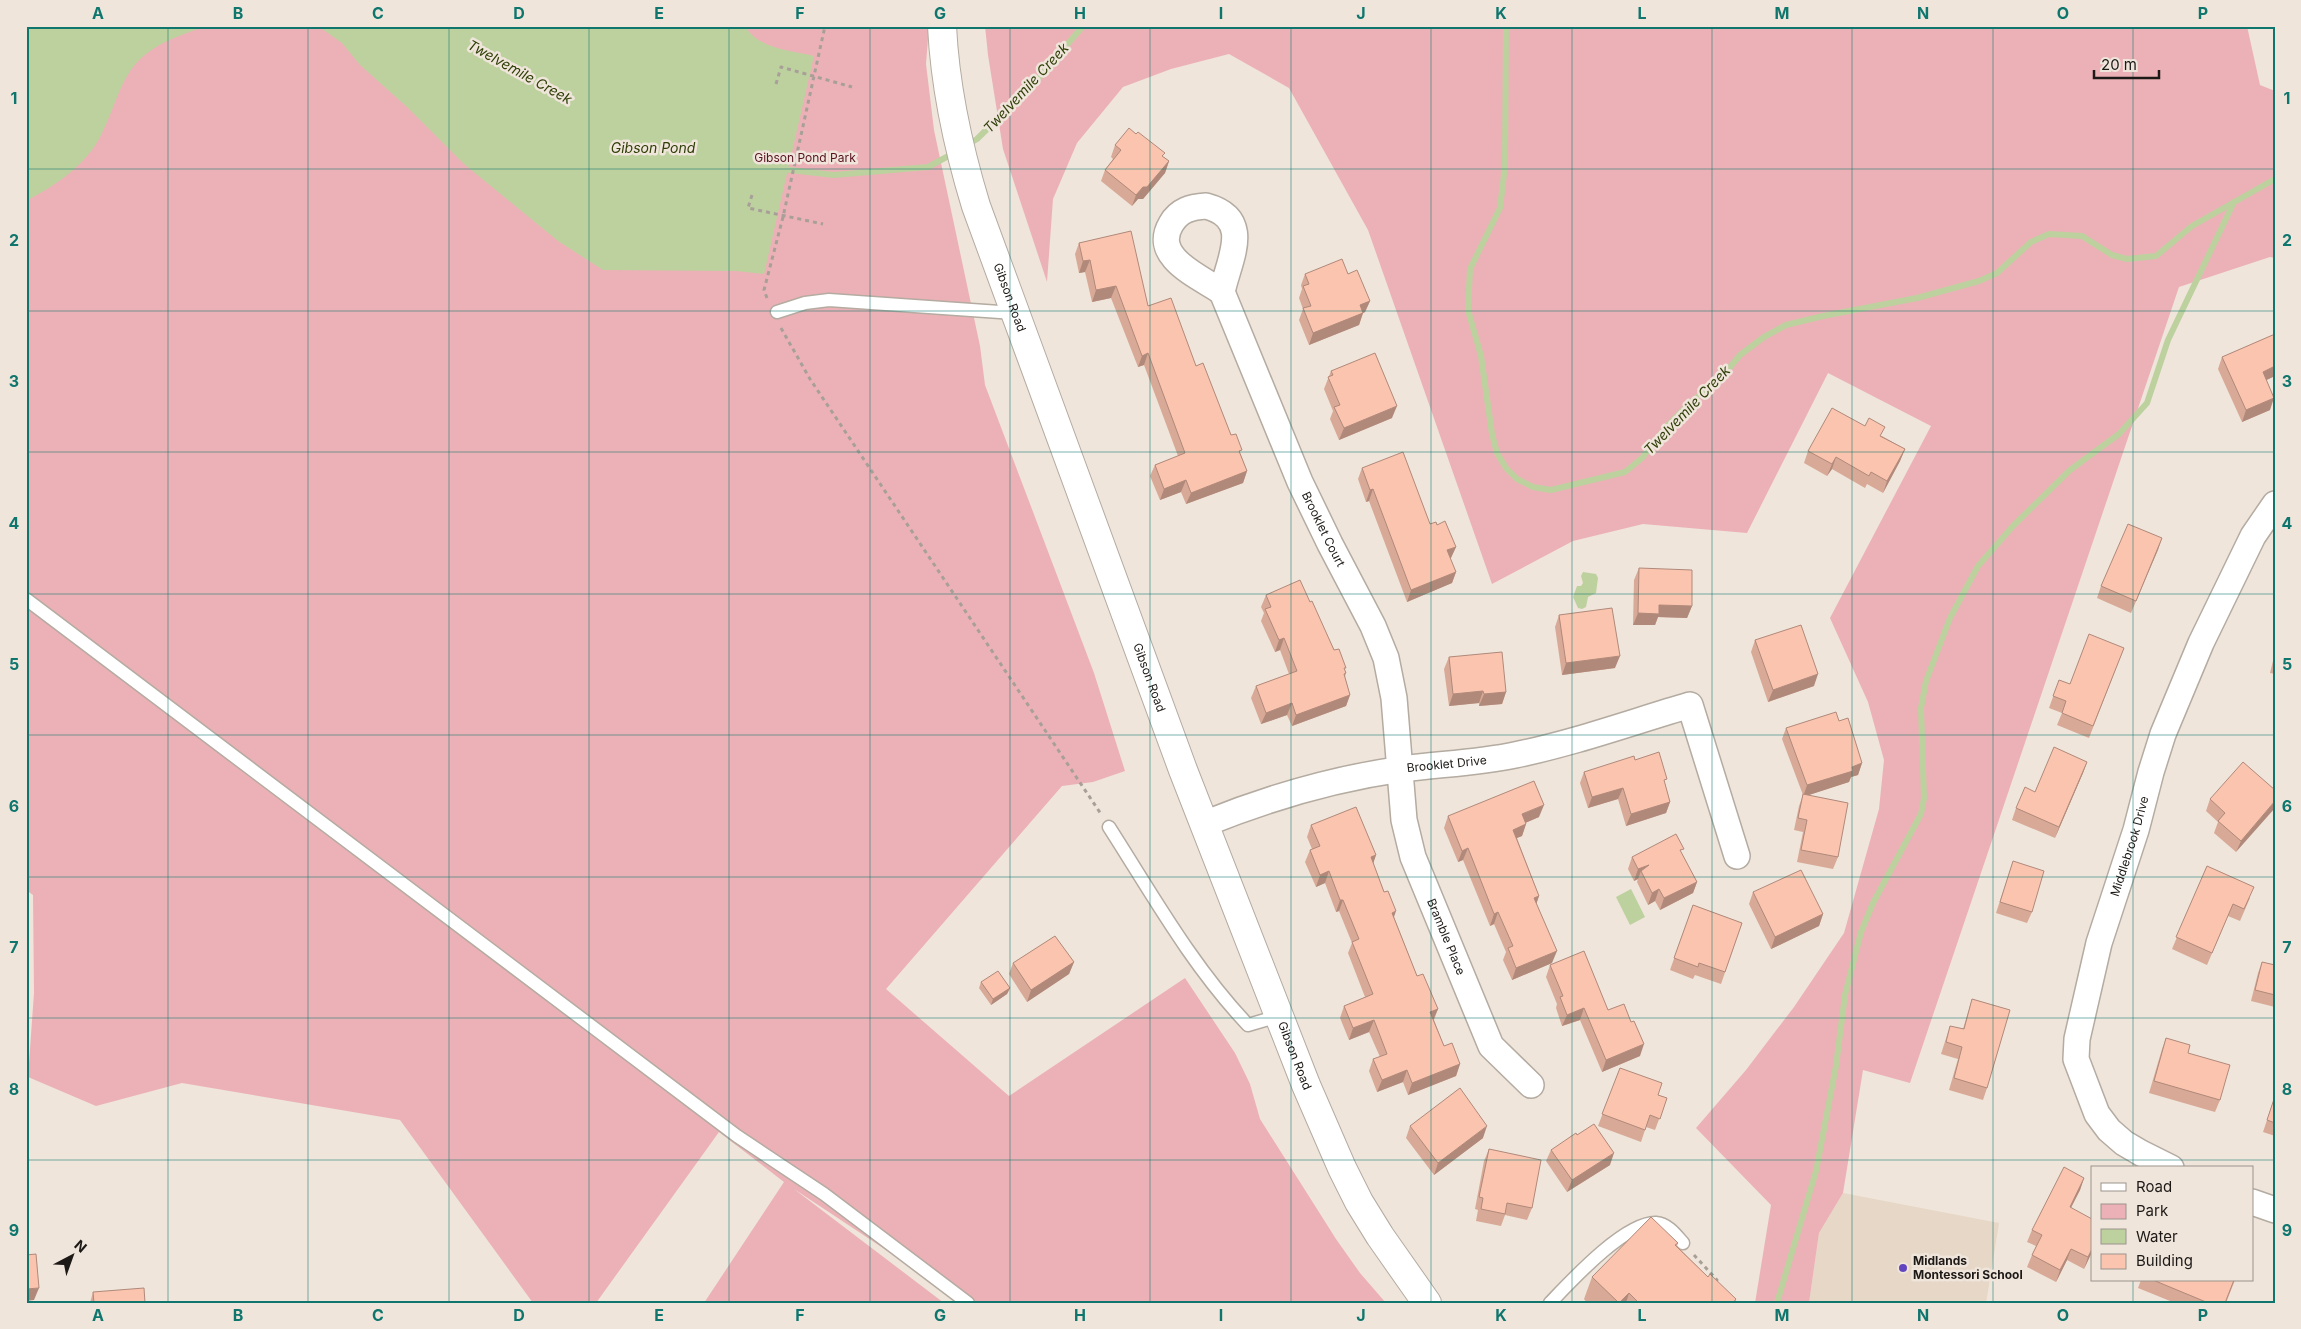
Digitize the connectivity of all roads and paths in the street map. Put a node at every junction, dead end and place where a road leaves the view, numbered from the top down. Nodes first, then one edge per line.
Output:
1 (825, 26) edge
2 (942, 26) edge
3 (814, 76) junction
4 (776, 84) dead end
5 (852, 87) dead end
6 (752, 195) dead end
7 (783, 217) junction
8 (823, 224) dead end
9 (1222, 292) dead end
10 (776, 312) junction
11 (1014, 313) junction
12 (2275, 504) edge
13 (26, 599) edge
14 (1401, 769) junction
15 (1204, 824) junction
16 (1109, 826) joint
17 (1737, 856) dead end
18 (1279, 1016) junction
19 (1531, 1085) dead end
20 (2167, 1166) edge
21 (2254, 1203) edge
22 (2275, 1210) edge
23 (1683, 1243) joint
24 (1711, 1286) edge
25 (968, 1303) edge
26 (1427, 1303) edge
27 (1550, 1303) edge

1 - 3 path
2 - 11 street, Gibson Road
3 - 4 path
3 - 5 path
3 - 7 path
6 - 7 path
7 - 8 path
7 - 10 path
9 - 14 street, Brooklet Court
10 - 11 lane
10 - 16 path
11 - 15 street, Gibson Road
12 - 20 street, Middlebrook Drive
13 - 25 lane
14 - 15 street, Brooklet Drive
14 - 17 street, Brooklet Drive
14 - 19 street, Bramble Place
15 - 18 street, Gibson Road
16 - 18 lane
18 - 26 street, Gibson Road
21 - 22 street
23 - 24 path
23 - 27 lane

